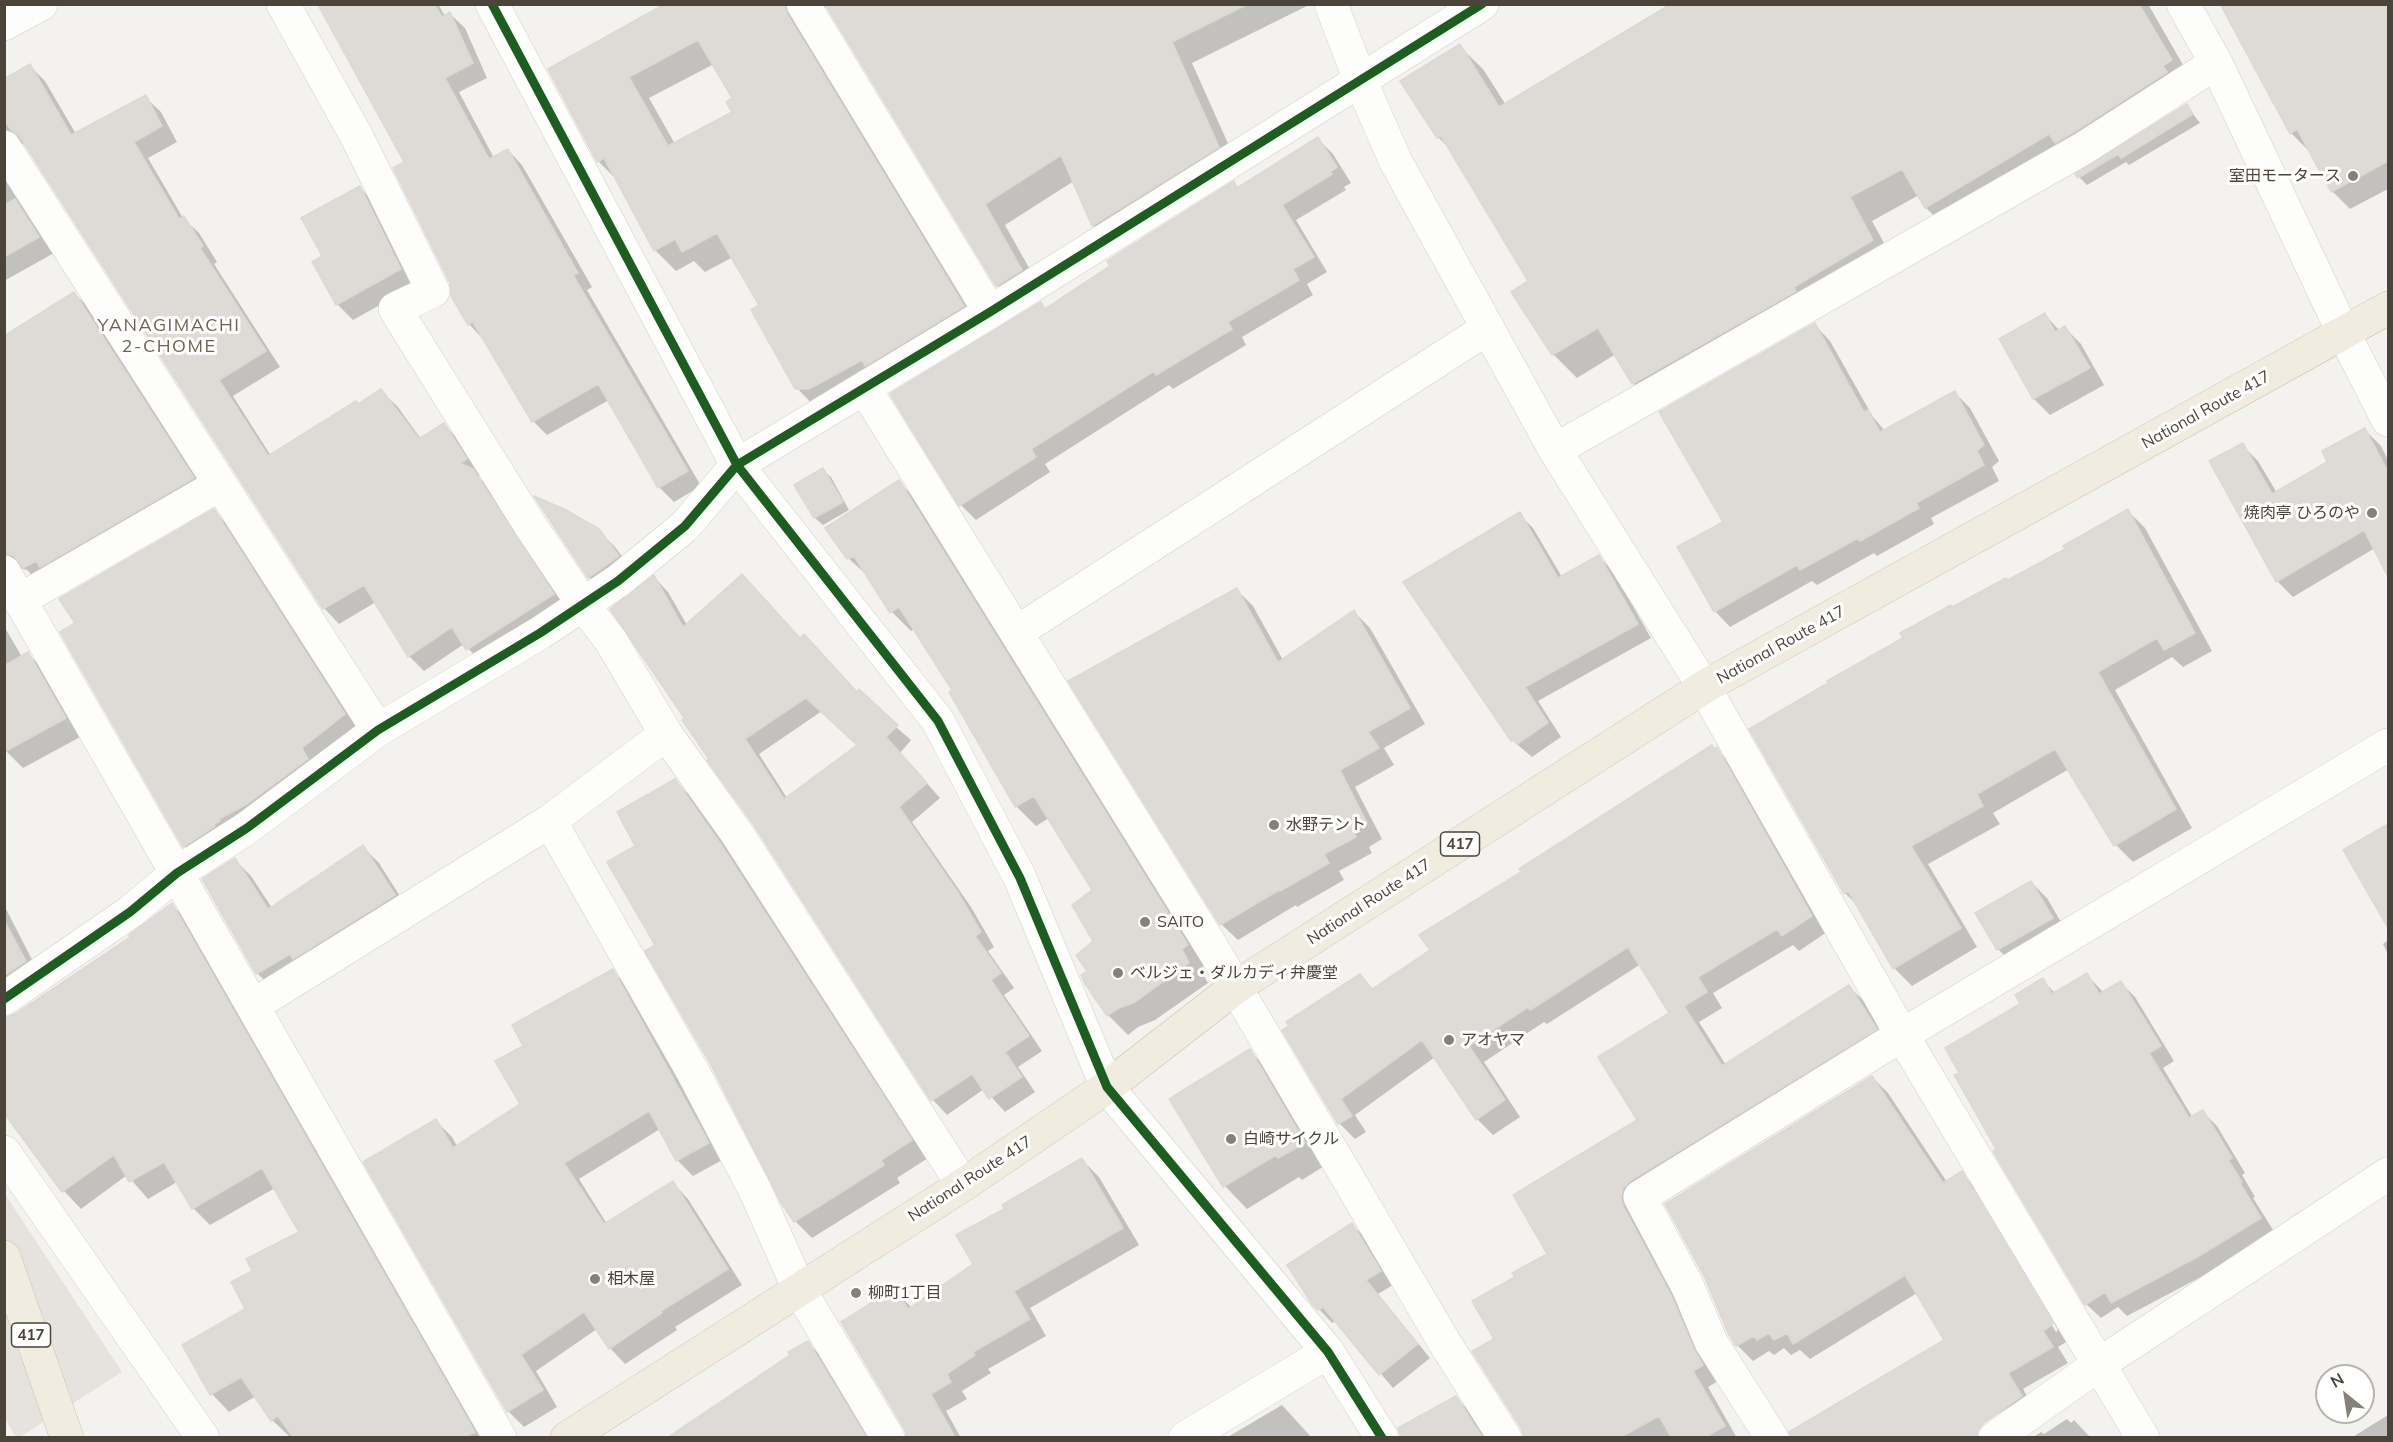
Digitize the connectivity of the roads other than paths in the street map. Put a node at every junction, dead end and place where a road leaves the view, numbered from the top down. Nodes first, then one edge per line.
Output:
1 (41, 4) edge
2 (283, 4) edge
3 (492, 4) edge
4 (803, 4) edge
5 (1331, 4) edge
6 (1482, 4) edge
7 (2183, 4) edge
8 (4, 24) edge
9 (2216, 63) junction
10 (1360, 80) junction
11 (4, 147) edge
12 (2388, 308) edge
13 (990, 312) junction
14 (1488, 328) junction
15 (2344, 334) junction
16 (865, 389) junction
17 (2388, 420) edge
18 (1555, 450) junction
19 (737, 465) junction
20 (219, 485) junction
21 (12, 586) edge
22 (583, 604) junction
23 (1017, 632) junction
24 (1704, 687) junction
25 (378, 730) junction
26 (666, 734) junction
27 (2388, 745) edge
28 (550, 821) junction
29 (177, 873) junction
30 (1236, 987) junction
31 (4, 999) edge
32 (254, 1005) junction
33 (1902, 1035) junction
34 (1107, 1087) junction
35 (4, 1152) edge
36 (2388, 1174) edge
37 (963, 1185) junction
38 (4, 1257) edge
39 (799, 1289) junction
40 (1328, 1352) junction
41 (2098, 1365) junction
42 (62, 1425) edge
43 (204, 1437) edge
44 (500, 1437) edge
45 (567, 1437) edge
46 (888, 1437) edge
47 (1185, 1437) edge
48 (1382, 1437) edge
49 (1505, 1437) edge
50 (1772, 1437) edge
51 (1995, 1437) edge
52 (2143, 1437) edge

1 - 8 street
2 - 22 street
3 - 19 street
4 - 13 street
5 - 10 street
6 - 10 street
7 - 9 street
9 - 15 street
9 - 18 street
10 - 13 street
10 - 14 street
11 - 20 street
12 - 15 highway, National Route 417 / 417
13 - 16 street
14 - 18 street
14 - 23 street
15 - 17 street
15 - 24 highway, National Route 417 / 417
16 - 19 street
16 - 23 street
18 - 24 street
19 - 22 street
19 - 34 street
20 - 21 street
20 - 25 street
21 - 29 street
22 - 25 street
22 - 26 street
23 - 30 street
24 - 30 highway, National Route 417 / 417
24 - 33 street
25 - 29 street
26 - 28 street
26 - 37 street
27 - 33 street
28 - 32 street
28 - 39 street
29 - 31 street
29 - 32 street
30 - 34 highway, National Route 417 / 417
30 - 49 street
32 - 44 street
33 - 41 street
33 - 50 street
34 - 37 highway, National Route 417 / 417
34 - 40 street
35 - 43 street
36 - 41 street
37 - 39 highway, National Route 417 / 417
38 - 42 highway, 417
39 - 45 highway, National Route 417 / 417
39 - 46 street
40 - 47 street
40 - 48 street
41 - 51 street
41 - 52 street

